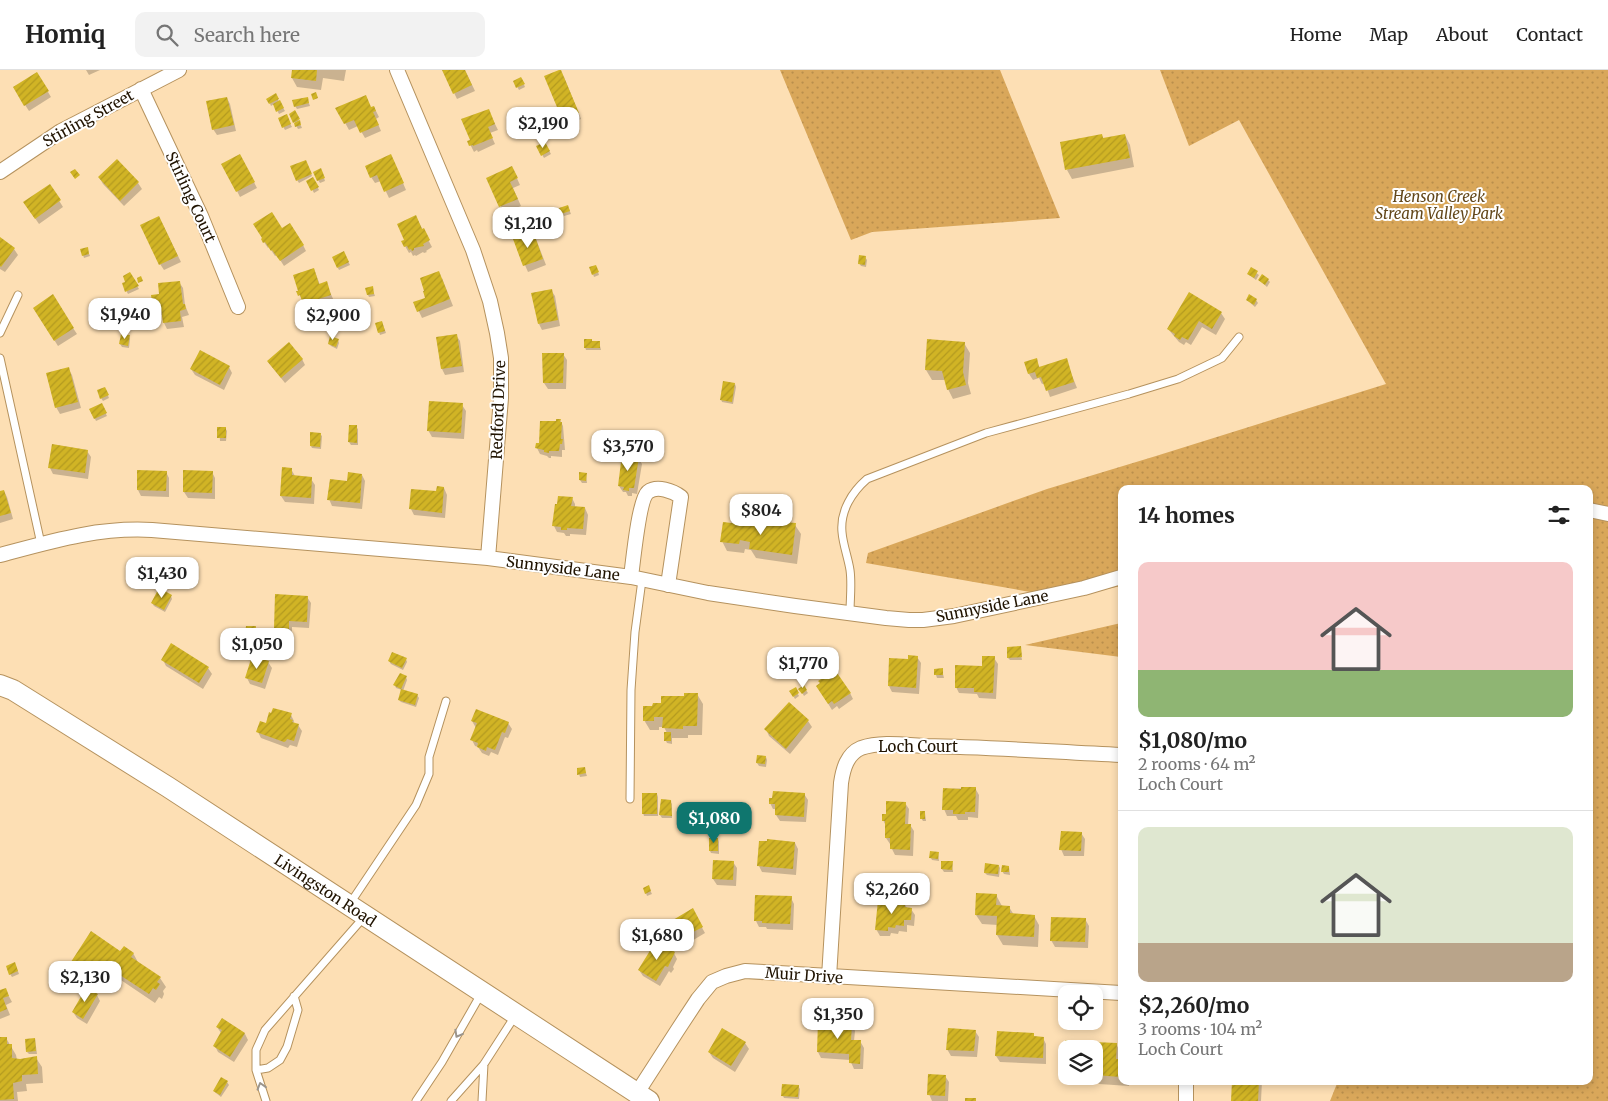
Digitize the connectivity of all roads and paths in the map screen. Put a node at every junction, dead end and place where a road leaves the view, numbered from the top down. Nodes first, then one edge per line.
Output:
1 (179, 70) edge
2 (397, 70) edge
3 (141, 89) junction
4 (0, 172) edge
5 (18, 295) dead end
6 (238, 307) dead end
7 (0, 334) edge
8 (1239, 337) dead end
9 (0, 358) edge
10 (1593, 511) edge
11 (1608, 514) edge
12 (41, 544) junction
13 (0, 555) edge
14 (488, 558) junction
15 (636, 578) junction
16 (1118, 579) edge
17 (668, 585) junction
18 (850, 613) junction
19 (0, 684) edge
20 (446, 701) dead end
21 (1118, 755) edge
22 (630, 799) dead end
23 (357, 910) junction
24 (829, 976) junction
25 (482, 992) junction
26 (1118, 993) edge
27 (294, 996) junction
28 (516, 1014) junction
29 (484, 1064) junction
30 (256, 1070) junction
31 (1186, 1085) edge
32 (643, 1097) edge
33 (266, 1101) edge
34 (416, 1101) edge
35 (451, 1101) edge
36 (482, 1101) edge
37 (1186, 1101) edge

1 - 3 street, Stirling Street
2 - 14 street, Redford Drive
3 - 4 street, Stirling Street
3 - 6 street, Stirling Court
5 - 7 lane
8 - 18 lane
9 - 12 lane
10 - 11 street
12 - 13 street, Sunnyside Lane
12 - 14 street, Sunnyside Lane
14 - 15 street, Sunnyside Lane
15 - 17 street, Sunnyside Lane
15 - 17 street
15 - 22 lane
16 - 18 street, Sunnyside Lane
17 - 18 street, Sunnyside Lane
19 - 23 main road, Livingston Road
20 - 23 lane
21 - 24 street, Loch Court
23 - 25 main road, Livingston Road
23 - 27 lane
24 - 26 street, Muir Drive
24 - 32 street, Muir Drive
25 - 28 main road, Livingston Road
25 -> 34 lane
27 - 30 lane
27 - 30 lane
28 - 29 lane
28 - 32 main road, Livingston Road
29 - 35 lane
29 - 36 lane
33 -> 30 lane
31 - 37 street

